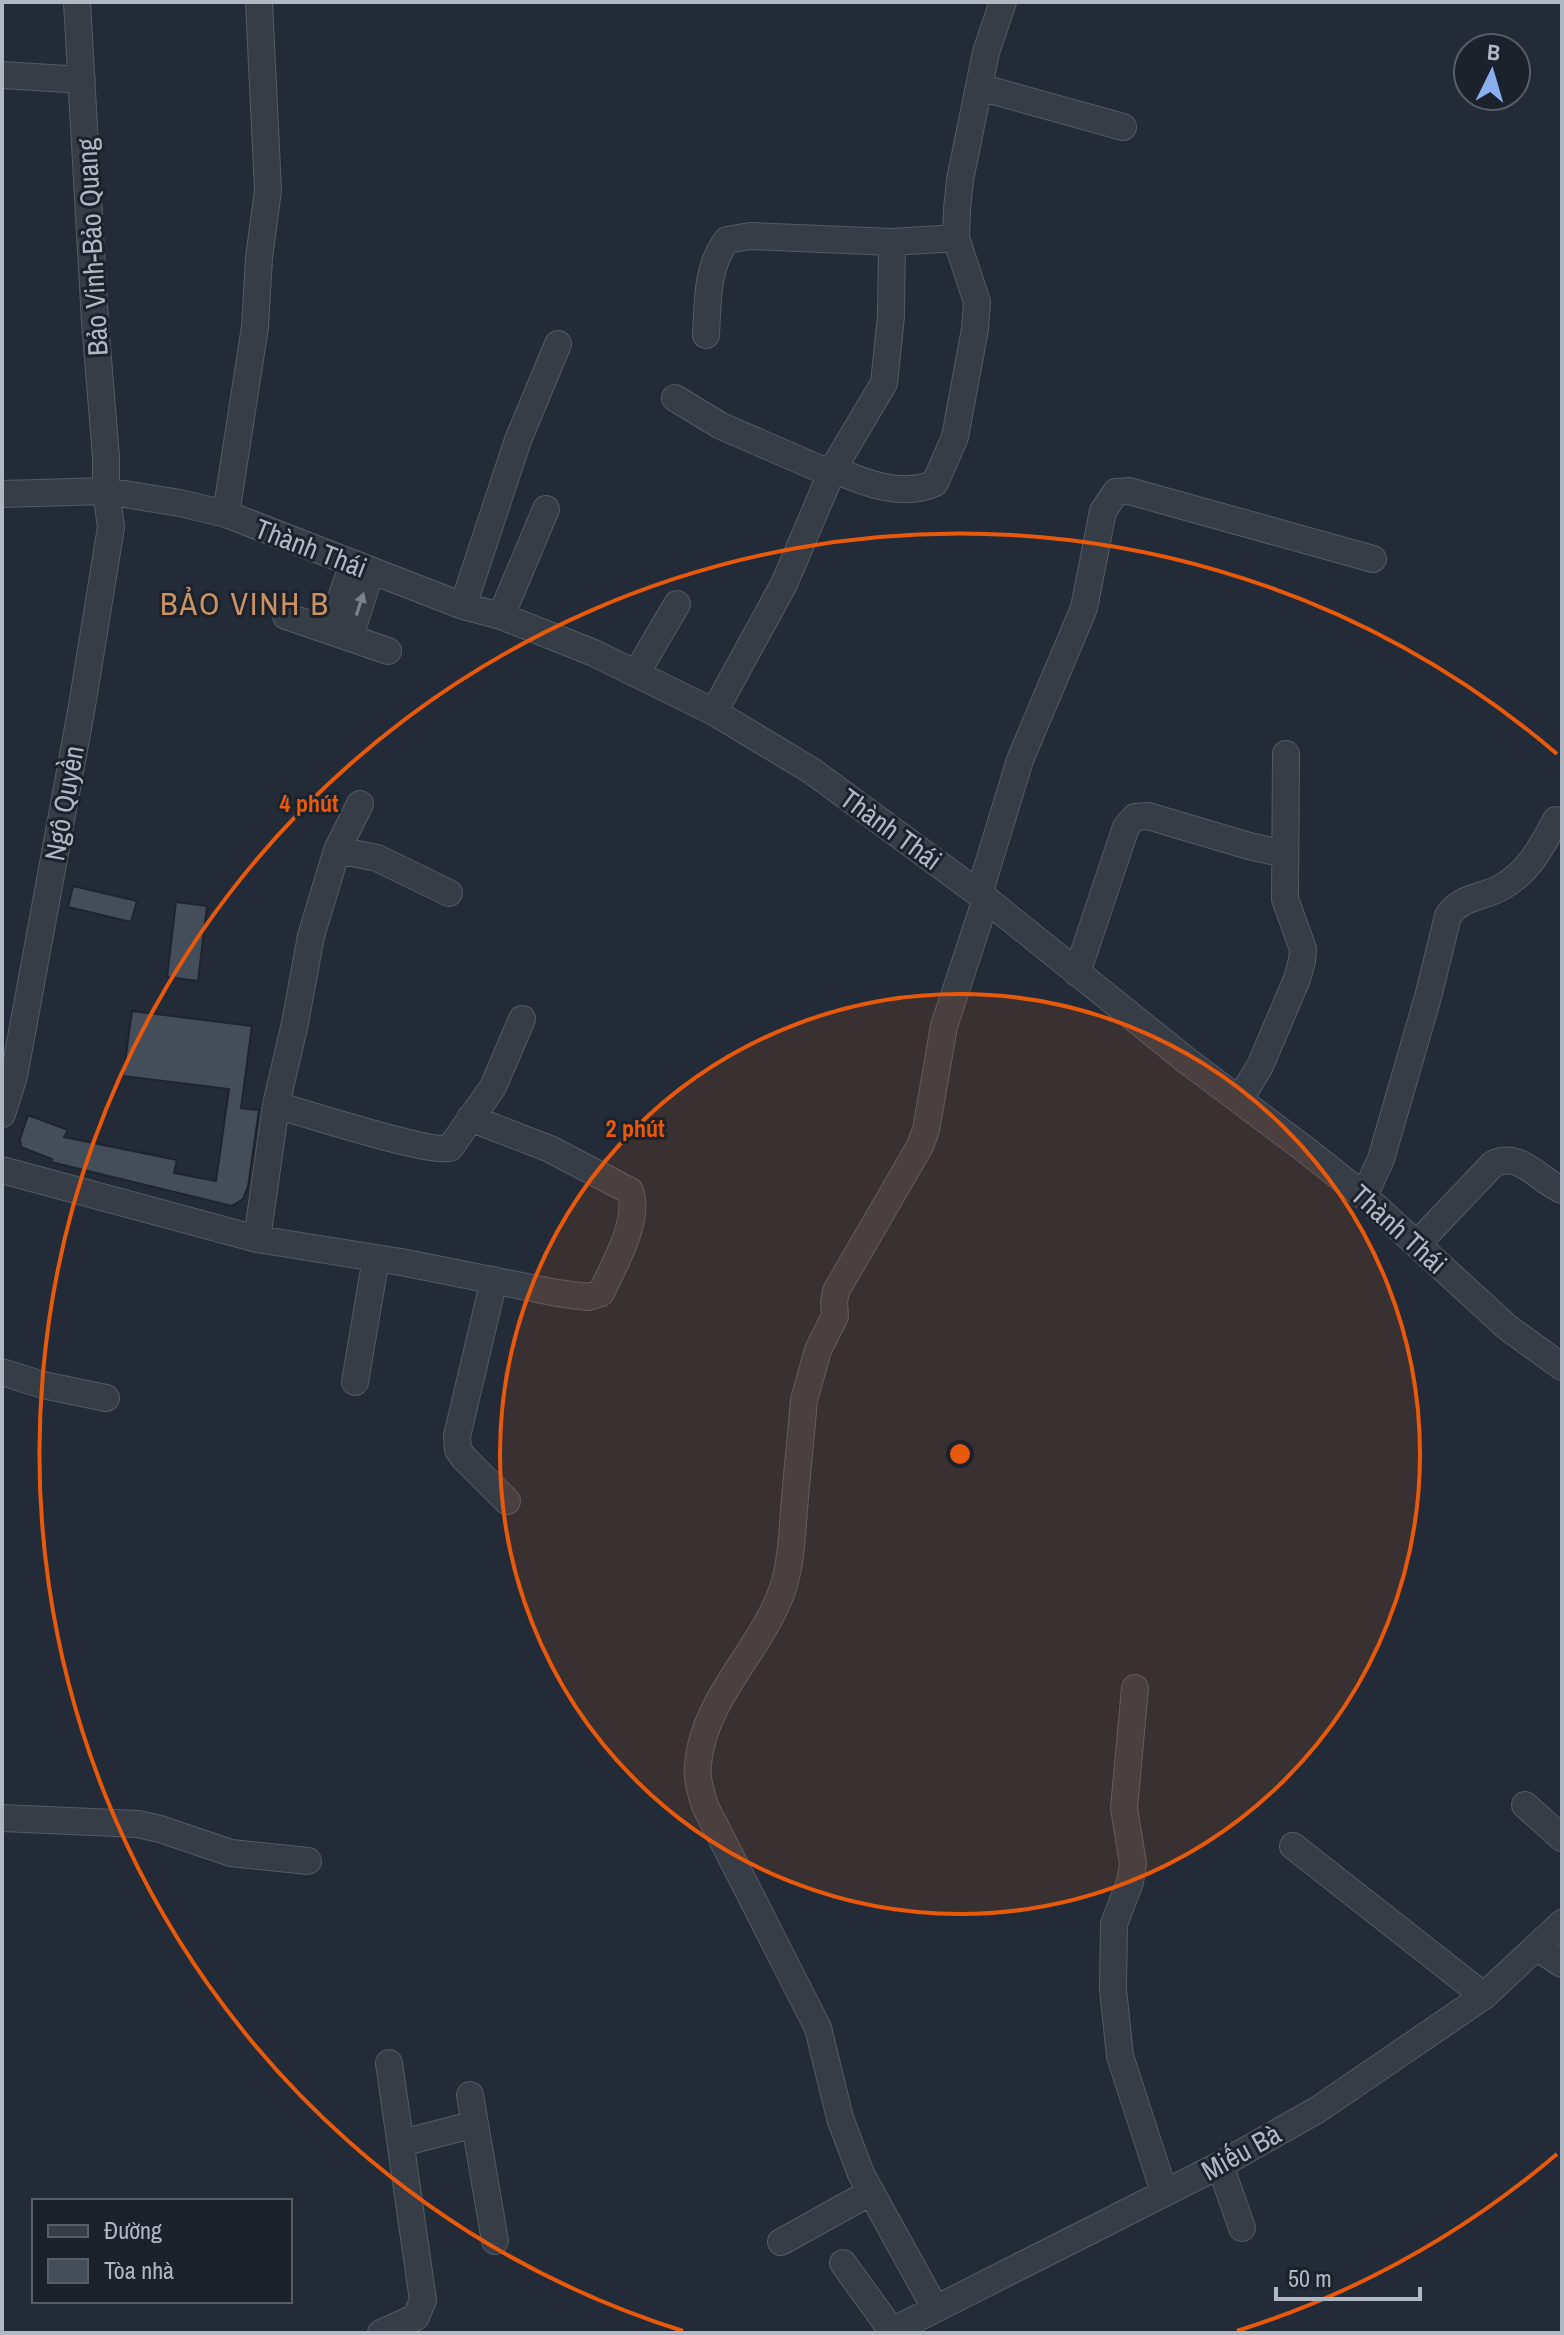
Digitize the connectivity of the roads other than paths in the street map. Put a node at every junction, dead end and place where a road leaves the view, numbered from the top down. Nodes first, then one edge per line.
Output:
1 (77, 2) edge
2 (259, 2) edge
3 (1003, 2) edge
4 (2, 75) edge
5 (82, 80) junction
6 (979, 87) junction
7 (1123, 127) dead end
8 (956, 238) junction
9 (892, 242) junction
10 (706, 335) dead end
11 (558, 344) dead end
12 (675, 398) dead end
13 (832, 472) junction
14 (106, 491) junction
15 (2, 494) edge
16 (546, 509) dead end
17 (226, 514) junction
18 (1373, 559) dead end
19 (362, 568) junction
20 (677, 604) dead end
21 (463, 606) junction
22 (286, 616) dead end
23 (501, 616) junction
24 (340, 633) junction
25 (388, 651) dead end
26 (636, 674) junction
27 (714, 712) junction
28 (1286, 754) dead end
29 (360, 804) dead end
30 (1556, 820) dead end
31 (337, 850) junction
32 (1285, 854) junction
33 (449, 893) dead end
34 (983, 896) junction
35 (1077, 973) junction
36 (522, 1019) dead end
37 (7, 1082) edge
38 (1240, 1099) junction
39 (276, 1105) junction
40 (2, 1114) edge
41 (470, 1118) junction
42 (2, 1170) edge
43 (1562, 1190) edge
44 (1364, 1196) junction
45 (257, 1239) junction
46 (1417, 1244) junction
47 (376, 1258) junction
48 (494, 1280) junction
49 (1562, 1367) edge
50 (2, 1372) edge
51 (355, 1382) dead end
52 (106, 1398) dead end
53 (507, 1501) dead end
54 (1135, 1688) dead end
55 (1525, 1805) dead end
56 (2, 1818) edge
57 (1562, 1838) edge
58 (1293, 1846) dead end
59 (308, 1861) dead end
60 (1562, 1923) edge
61 (1538, 1948) junction
62 (1562, 1964) edge
63 (1484, 1996) junction
64 (389, 2063) dead end
65 (470, 2095) dead end
66 (475, 2124) junction
67 (402, 2143) junction
68 (1220, 2165) junction
69 (871, 2192) junction
70 (1164, 2192) junction
71 (1242, 2228) dead end
72 (495, 2241) dead end
73 (781, 2242) dead end
74 (843, 2263) dead end
75 (935, 2308) junction
76 (890, 2332) edge
77 (381, 2333) edge

1 - 5 street, Bảo Vinh-Bảo Quang
2 - 17 street
3 - 6 street
4 - 5 street
5 - 14 street, Bảo Vinh-Bảo Quang
6 - 7 street
6 - 8 street
8 - 9 street
8 - 13 street
9 - 10 street
9 - 13 street
11 - 21 street
12 - 13 street
13 - 27 street
14 - 15 street, Thành Thái
14 - 17 street, Thành Thái
14 - 37 street, Ngô Quyền
16 - 23 street
17 - 19 street, Thành Thái
18 - 34 street
19 - 21 street, Thành Thái
19 - 24 street
20 - 26 street
21 - 23 street, Thành Thái
22 - 24 street
23 - 26 street, Thành Thái
24 - 25 street
26 - 27 street, Thành Thái
27 - 34 street, Thành Thái
28 - 32 street
29 - 31 street
30 - 44 street
31 - 33 street
31 - 39 street
32 - 35 street
32 - 38 street
34 - 35 street, Thành Thái
34 - 69 street
35 - 38 street, Thành Thái
36 - 41 street
37 - 40 street, Ngô Quyền
38 - 44 street, Thành Thái
39 - 41 street
39 - 45 street
41 - 48 street
42 - 45 street
43 - 46 street
44 - 46 street, Thành Thái
45 - 47 street
46 - 49 street, Thành Thái
47 - 48 street
47 - 51 street
48 - 53 street
50 - 52 street
54 - 70 street
55 - 57 street
56 - 59 street
58 - 63 street
60 - 61 street, Miếu Bà
61 - 62 street
61 - 63 street, Miếu Bà
63 - 68 street, Miếu Bà
64 - 67 street
65 - 66 street
66 - 67 street
66 - 72 street
67 - 77 street
68 - 70 street, Miếu Bà
68 - 71 street
69 - 73 street
69 - 75 street
70 - 75 street, Miếu Bà
74 - 76 street
75 - 76 street, Miếu Bà

